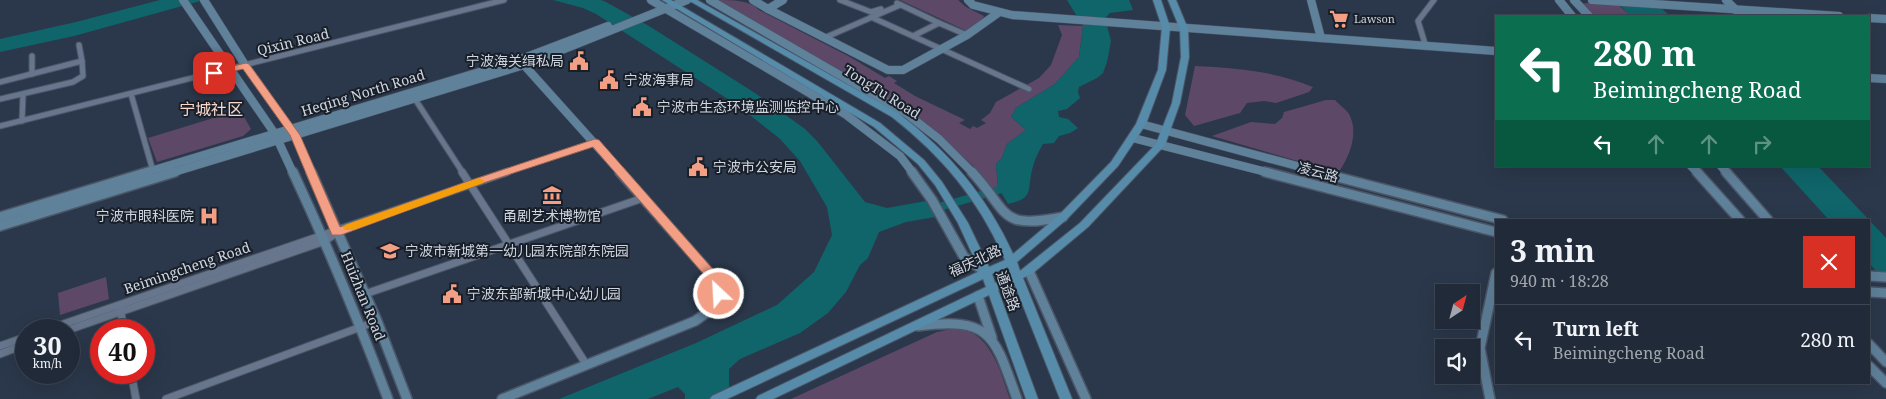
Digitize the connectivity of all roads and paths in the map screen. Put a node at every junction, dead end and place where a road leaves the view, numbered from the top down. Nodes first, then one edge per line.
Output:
1 (183, 0) edge
2 (504, 0) edge
3 (651, 0) edge
4 (687, 0) edge
5 (692, 0) edge
6 (710, 0) edge
7 (753, 0) edge
8 (783, 0) edge
9 (840, 0) edge
10 (968, 0) edge
11 (1157, 0) edge
12 (1172, 0) edge
13 (1311, 0) edge
14 (1434, 0) edge
15 (1559, 0) edge
16 (1574, 0) edge
17 (1592, 0) edge
18 (1726, 0) edge
19 (205, 2) edge
20 (897, 2) edge
21 (668, 4) edge
22 (188, 8) joint
23 (768, 9) junction
24 (1734, 10) junction
25 (998, 13) junction
26 (1571, 15) edge
27 (1588, 15) edge
28 (1741, 15) edge
29 (1822, 15) edge
30 (871, 17) junction
31 (1870, 18) edge
32 (1886, 19) edge
33 (939, 23) junction
34 (613, 27) junction
35 (1166, 27) junction
36 (1184, 27) junction
37 (967, 35) junction
38 (913, 36) junction
39 (824, 38) junction
40 (1321, 38) junction
41 (79, 45) dead end
42 (1426, 47) junction
43 (942, 48) junction
44 (1495, 51) edge
45 (32, 56) dead end
46 (82, 61) junction
47 (524, 65) junction
48 (246, 66) junction
49 (231, 69) junction
50 (32, 74) junction
51 (1870, 78) edge
52 (1886, 79) edge
53 (0, 82) edge
54 (1029, 89) dead end
55 (131, 94) junction
56 (23, 95) junction
57 (0, 99) edge
58 (415, 99) junction
59 (22, 121) junction
60 (1141, 124) junction
61 (0, 126) edge
62 (1167, 130) junction
63 (293, 132) junction
64 (276, 137) junction
65 (1133, 138) junction
66 (595, 142) junction
67 (1160, 144) junction
68 (1692, 167) edge
69 (1723, 167) edge
70 (153, 171) junction
71 (470, 184) junction
72 (643, 198) junction
73 (0, 217) edge
74 (1064, 218) junction
75 (1499, 219) edge
76 (1739, 219) edge
77 (1767, 219) edge
78 (0, 226) edge
79 (337, 232) junction
80 (1495, 232) edge
81 (324, 238) junction
82 (508, 243) junction
83 (1011, 261) junction
84 (1029, 271) junction
85 (986, 272) junction
86 (1870, 276) edge
87 (1018, 277) junction
88 (1883, 277) edge
89 (1495, 278) edge
90 (992, 290) junction
91 (1870, 292) edge
92 (365, 294) junction
93 (1886, 294) edge
94 (978, 296) junction
95 (120, 308) junction
96 (122, 319) edge
97 (80, 320) edge
98 (377, 321) junction
99 (80, 325) edge
100 (912, 326) junction
101 (361, 327) junction
102 (992, 338) junction
103 (15, 341) edge
104 (1870, 345) edge
105 (0, 346) edge
106 (15, 348) edge
107 (0, 354) edge
108 (1886, 362) edge
109 (586, 364) junction
110 (1870, 367) edge
111 (133, 384) edge
112 (1886, 384) edge
113 (136, 399) edge
114 (166, 399) edge
115 (388, 399) edge
116 (407, 399) edge
117 (502, 399) edge
118 (716, 399) edge
119 (762, 399) edge
120 (1017, 399) edge
121 (1032, 399) edge
122 (1066, 399) edge
123 (1086, 399) edge
124 (1490, 399) edge

1 - 22 main road, Huizhan Road
2 - 48 street, Qixin Road
3 - 21 main road
4 - 21 main road
5 - 83 main road, TongTu Road
6 - 74 main road
7 - 23 main road
8 - 23 main road
9 - 20 street
10 - 25 main road
11 - 35 main road, 福庆北路
12 - 36 main road
13 - 40 main road
14 - 42 street
15 - 26 main road
16 - 27 main road
17 - 24 main road
18 - 24 main road
19 - 48 main road, Huizhan Road
20 - 30 street
20 - 33 street
21 - 34 main road, Heqing North Road
21 - 34 main road, Heqing North Road
21 - 85 main road
21 - 85 main road, 通途路
22 - 49 street, Huizhan Road
23 - 39 main road
24 - 28 main road
24 - 29 main road
25 - 35 main road
25 - 37 main road
30 - 38 street
30 - 39 street
31 - 32 main road
33 - 37 street
33 - 38 street
34 - 47 main road, Heqing North Road
34 - 63 main road, Heqing North Road
35 - 36 main road
35 - 60 main road, 福庆北路
36 - 40 main road
36 - 62 main road
37 - 43 main road
38 - 43 street
39 - 43 main road
40 - 42 main road
41 - 46 street
42 - 44 main road
43 - 54 street
45 - 50 street
46 - 50 street
46 - 56 street
47 - 58 main road, Heqing North Road
47 - 66 main road
48 - 49 street, Qixin Road
48 - 63 main road, Huizhan Road
49 - 55 street, Qixin Road
49 - 64 street, Huizhan Road
50 - 53 street
51 - 52 main road
55 - 59 street, Qixin Road
55 - 70 street
56 - 57 street
56 - 59 street
58 - 63 main road, Heqing North Road
58 - 71 street
59 - 61 street, Qixin Road
60 - 62 main road, 凌云路
60 - 65 main road, 福庆北路
62 - 67 main road
62 - 75 main road, 凌云路
63 - 64 main road, Heqing North Road
63 - 79 main road, Huizhan Road
64 - 70 main road, Heqing North Road
64 - 78 main road, Heqing North Road
64 - 81 street, Huizhan Road
65 - 67 main road, 凌云路
65 - 74 main road, 福庆北路
66 - 71 street, Beimingcheng Road
66 - 72 main road
67 - 80 main road, 凌云路
67 - 84 main road
68 - 76 main road
69 - 77 main road
70 - 73 main road, Heqing North Road
71 - 79 street, Beimingcheng Road
71 - 82 street
72 - 82 street
72 - 109 main road
74 - 83 main road, 福庆北路
79 - 81 street, Beimingcheng Road
79 - 92 main road, Huizhan Road
81 - 95 street, Beimingcheng Road
81 - 101 street, Huizhan Road
82 - 92 street
82 - 109 street
83 - 85 main road, 福庆北路
83 - 87 main road, TongTu Road
84 - 87 main road
84 - 123 main road
85 - 90 main road, 通途路
85 - 118 main road, 福庆北路
86 - 88 main road
87 - 90 main road
87 - 122 main road, TongTu Road
89 - 124 street
90 - 94 main road
90 - 121 main road, 通途路
91 - 93 main road
92 - 98 main road, Huizhan Road
94 - 100 main road
94 - 102 street
95 - 96 street
95 - 97 street, Beimingcheng Road
95 - 99 street, Beimingcheng Road
98 - 101 street
98 - 116 main road, Huizhan Road
100 - 102 main road
100 - 119 main road
101 - 114 street
101 - 115 street, Huizhan Road
102 - 120 main road
103 - 105 street
104 - 108 street
106 - 107 street
109 - 117 main road
110 - 112 main road
111 - 113 street

